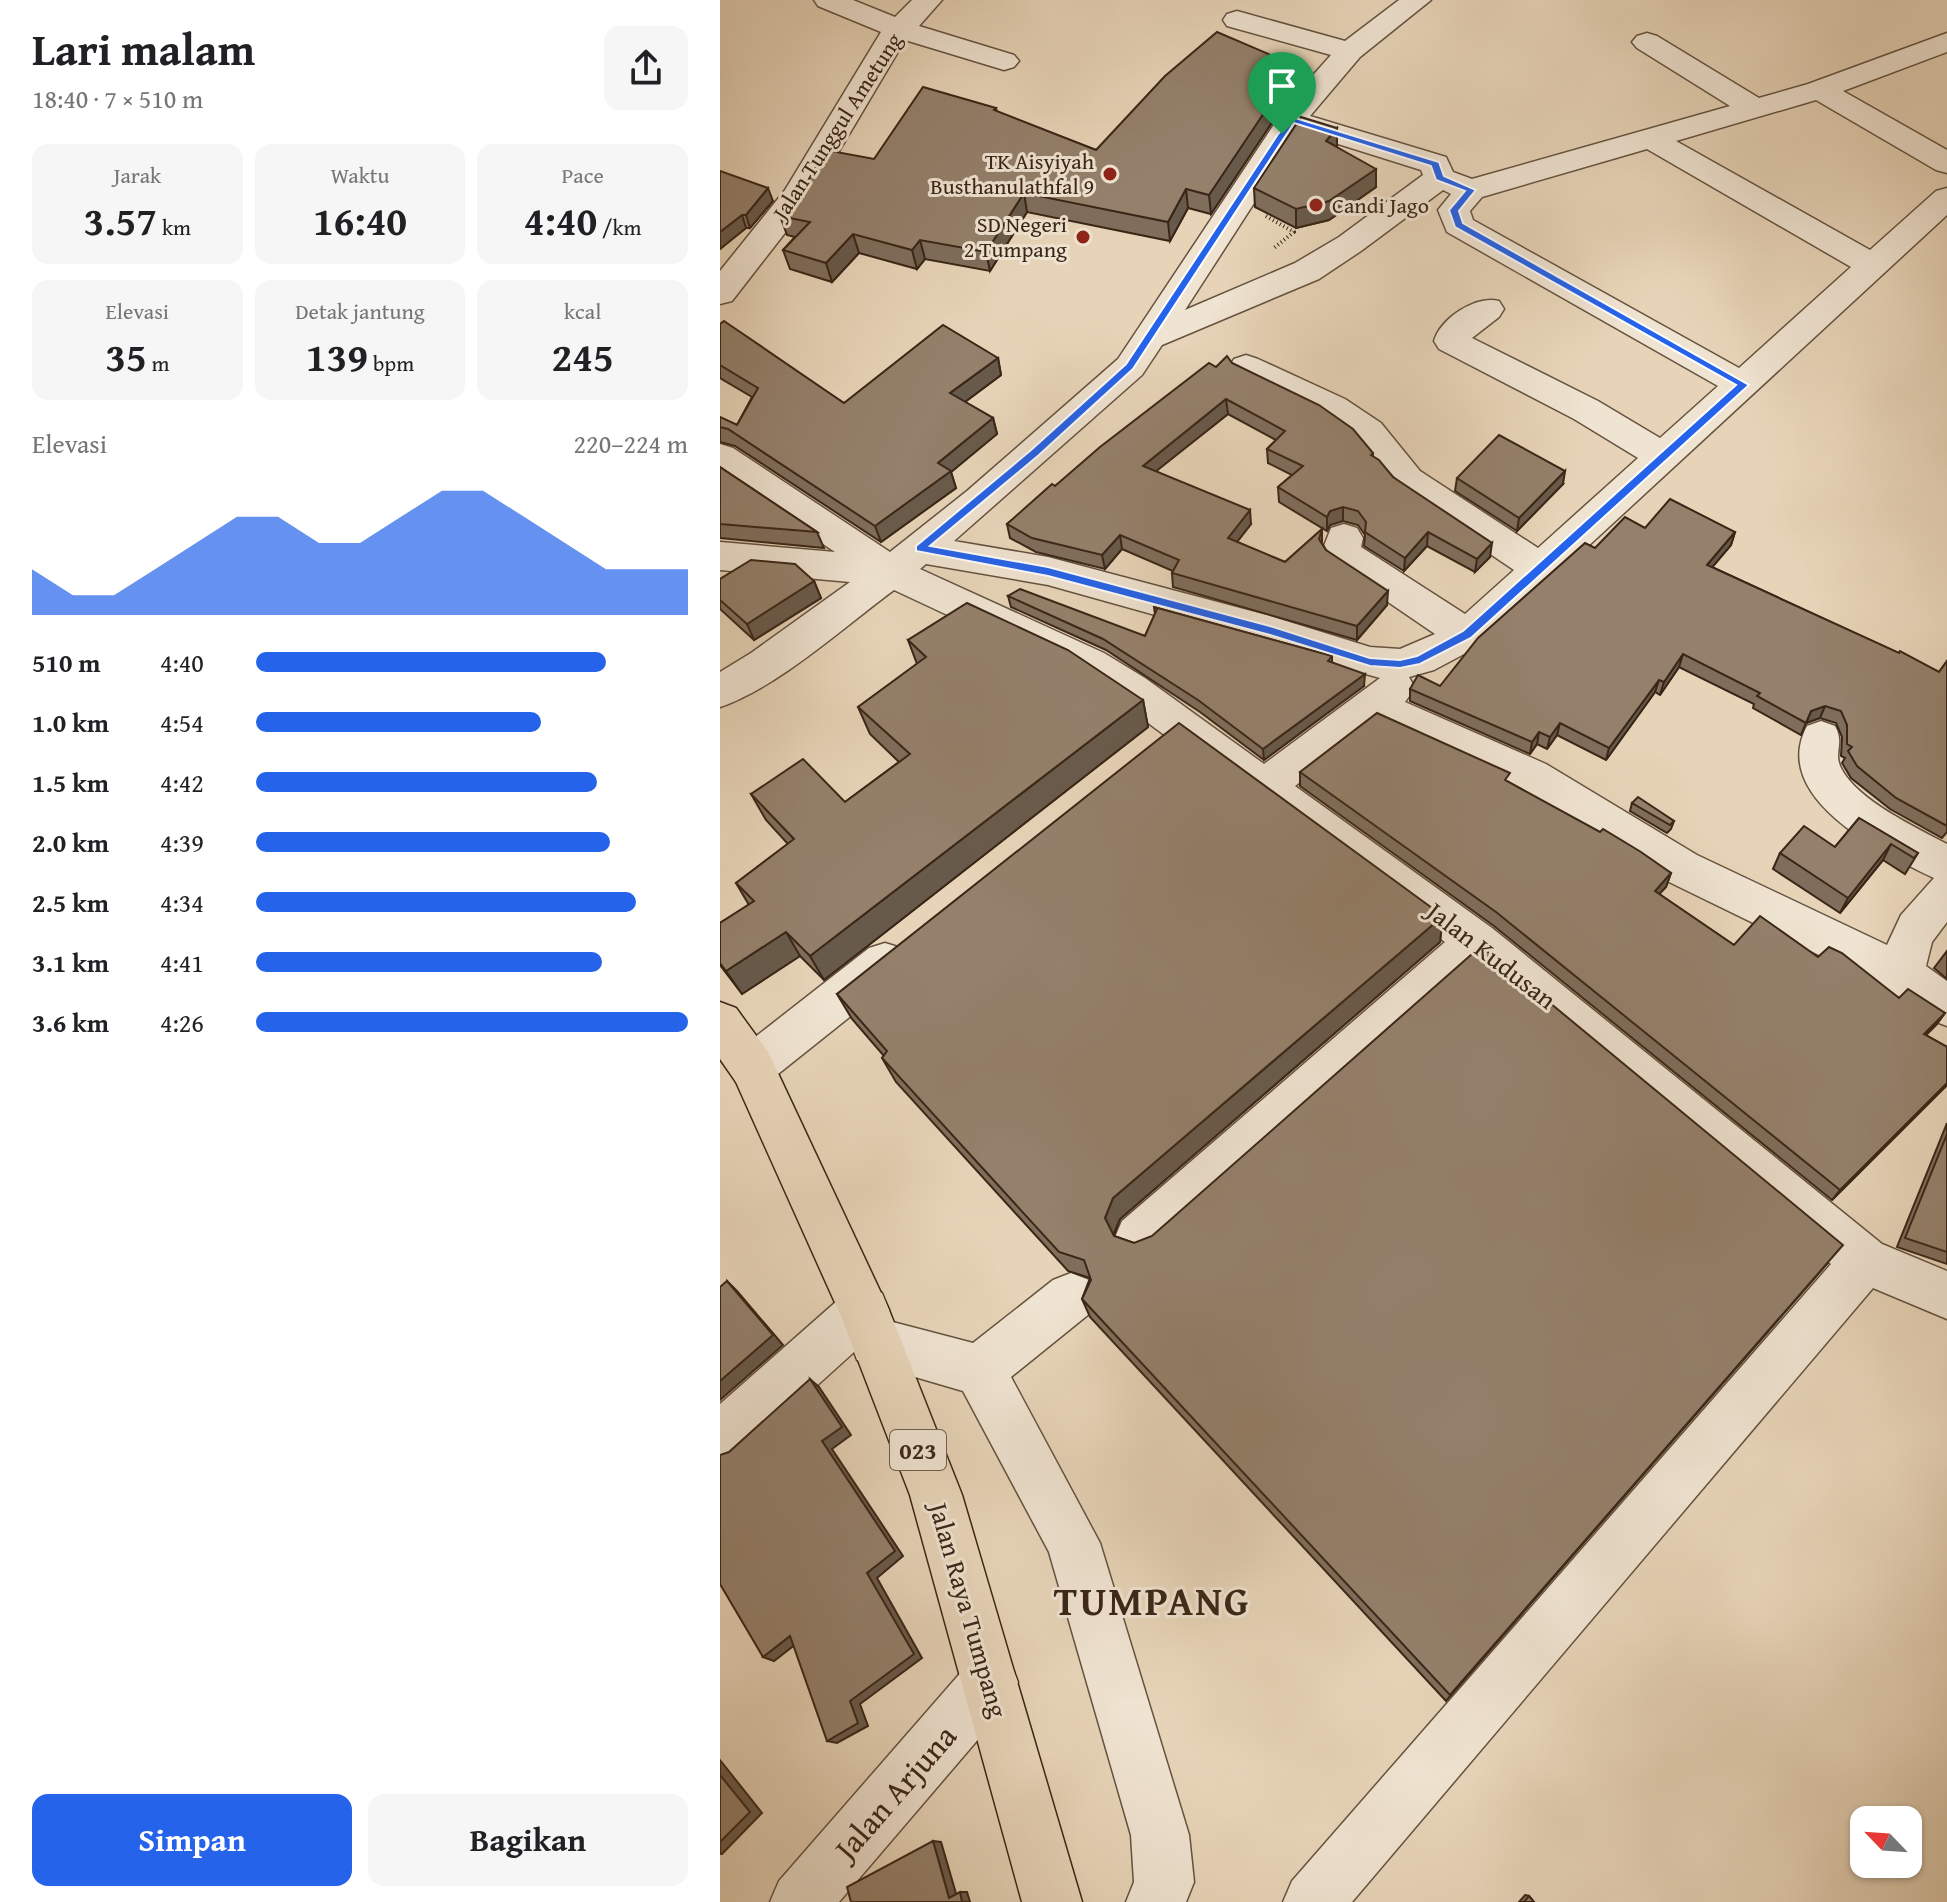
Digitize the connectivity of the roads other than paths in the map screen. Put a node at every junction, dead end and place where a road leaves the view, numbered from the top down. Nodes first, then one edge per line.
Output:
1 (828, 0) edge
2 (928, 0) edge
3 (1417, 0) edge
4 (1237, 20) dead end
5 (899, 29) junction
6 (1647, 42) dead end
7 (1947, 42) edge
8 (1350, 51) junction
9 (1004, 61) dead end
10 (1819, 90) junction
11 (1755, 108) junction
12 (1292, 120) junction
13 (1651, 139) junction
14 (1947, 163) edge
15 (1439, 178) junction
16 (1471, 190) junction
17 (1947, 198) edge
18 (1871, 265) junction
19 (720, 293) edge
20 (1487, 309) dead end
21 (1150, 337) junction
22 (1246, 367) edge
23 (1743, 385) junction
24 (720, 457) edge
25 (1664, 457) junction
26 (1344, 538) dead end
27 (720, 556) edge
28 (906, 560) junction
29 (1541, 569) junction
30 (1467, 635) junction
31 (1406, 679) dead end
32 (720, 691) edge
33 (1374, 706) junction
34 (1821, 737) dead end
35 (1266, 785) junction
36 (1947, 865) edge
37 (1947, 892) edge
38 (914, 939) edge
39 (1477, 941) junction
40 (1903, 974) junction
41 (1947, 1006) edge
42 (720, 1022) edge
43 (752, 1067) junction
44 (1139, 1237) edge
45 (1865, 1261) junction
46 (1947, 1295) edge
47 (1071, 1297) dead end
48 (870, 1326) junction
49 (979, 1370) junction
50 (720, 1439) edge
51 (990, 1682) junction
52 (800, 1902) edge
53 (1052, 1902) edge
54 (1156, 1902) edge
55 (1313, 1902) edge

1 - 5 street
2 - 5 street, Jalan Tunggul Ametung
3 - 8 street
4 - 8 street
5 - 9 street
5 - 19 street, Jalan Tunggul Ametung
6 - 11 street
7 - 10 street
8 - 12 street
10 - 11 street
10 - 14 street
11 - 13 street
12 - 15 street
12 - 21 street
13 - 16 street
13 - 18 street
15 - 16 street
15 - 21 street
16 - 23 street
17 - 18 street
18 - 23 street
20 - 25 street
21 - 28 street
22 - 29 street
23 - 25 street
24 - 28 street, Jalan Kudusan
25 - 29 street
26 - 30 street
27 - 28 street
28 - 30 street
28 - 32 street
28 - 35 street, Jalan Kudusan
29 - 30 street
31 - 33 street
33 - 35 street
33 - 40 street
34 - 36 street
35 - 39 street, Jalan Kudusan
37 - 40 street
38 - 43 street
39 - 44 street
39 - 45 street, Jalan Kudusan
40 - 41 street
42 - 43 main road, Jalan Raya Tumpang / 023
43 - 48 main road, Jalan Raya Tumpang / 023
45 - 46 street, Jalan Kudusan
45 - 55 street
47 - 49 street
48 - 49 street
48 - 50 street
48 - 51 main road, Jalan Raya Tumpang / 023
49 - 54 street
51 - 52 street, Jalan Arjuna
51 - 53 main road, Jalan Raya Tumpang / 023

